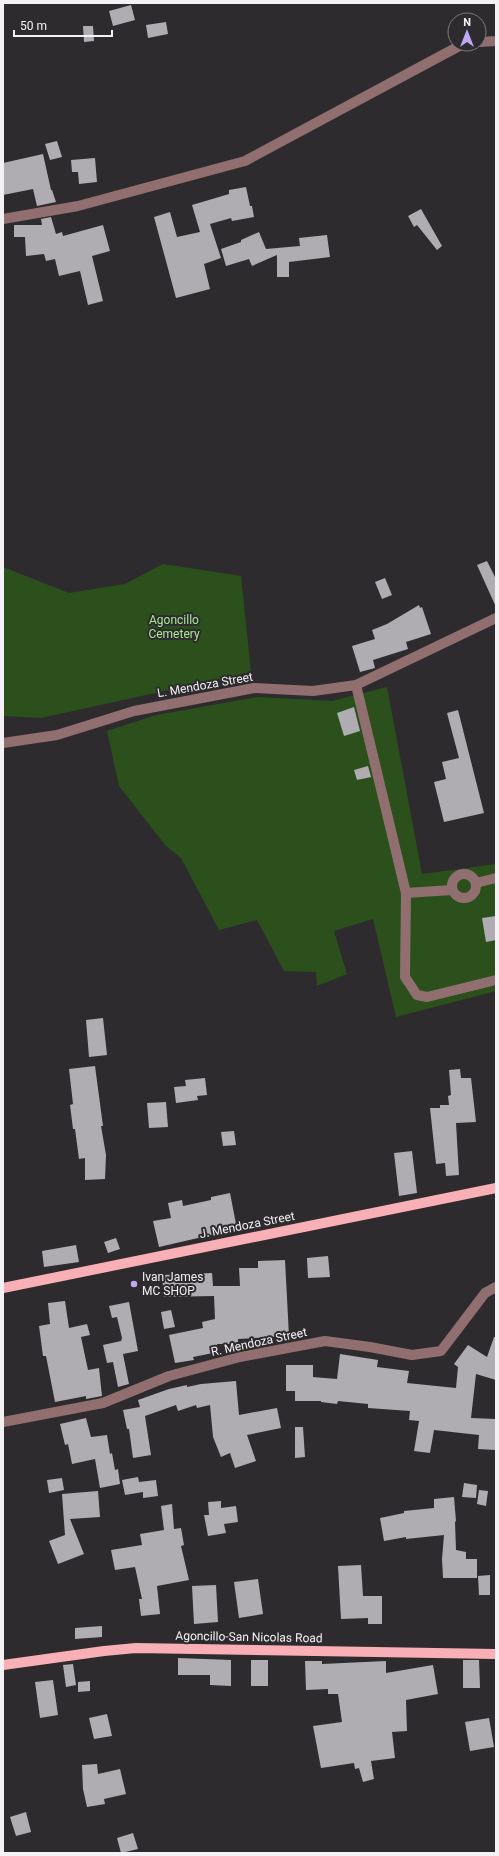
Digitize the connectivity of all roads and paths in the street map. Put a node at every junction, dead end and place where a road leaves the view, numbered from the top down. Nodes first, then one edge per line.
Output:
1 (448, 52) edge
2 (3, 219) edge
3 (496, 618) edge
4 (356, 685) junction
5 (3, 742) edge
6 (496, 878) edge
7 (476, 883) junction
8 (452, 890) junction
9 (406, 893) junction
10 (496, 980) edge
11 (496, 1188) edge
12 (496, 1287) edge
13 (3, 1288) edge
14 (3, 1422) edge
15 (496, 1654) edge
16 (3, 1665) edge

1 - 2 street
3 - 4 street, L. Mendoza Street
4 - 5 street, L. Mendoza Street
4 - 9 street
6 - 7 street
7 - 8 street
7 - 8 street
8 - 9 street
9 - 10 street
11 - 13 main road, J. Mendoza Street
12 - 14 street, R. Mendoza Street
15 - 16 main road, Agoncillo-San Nicolas Road

